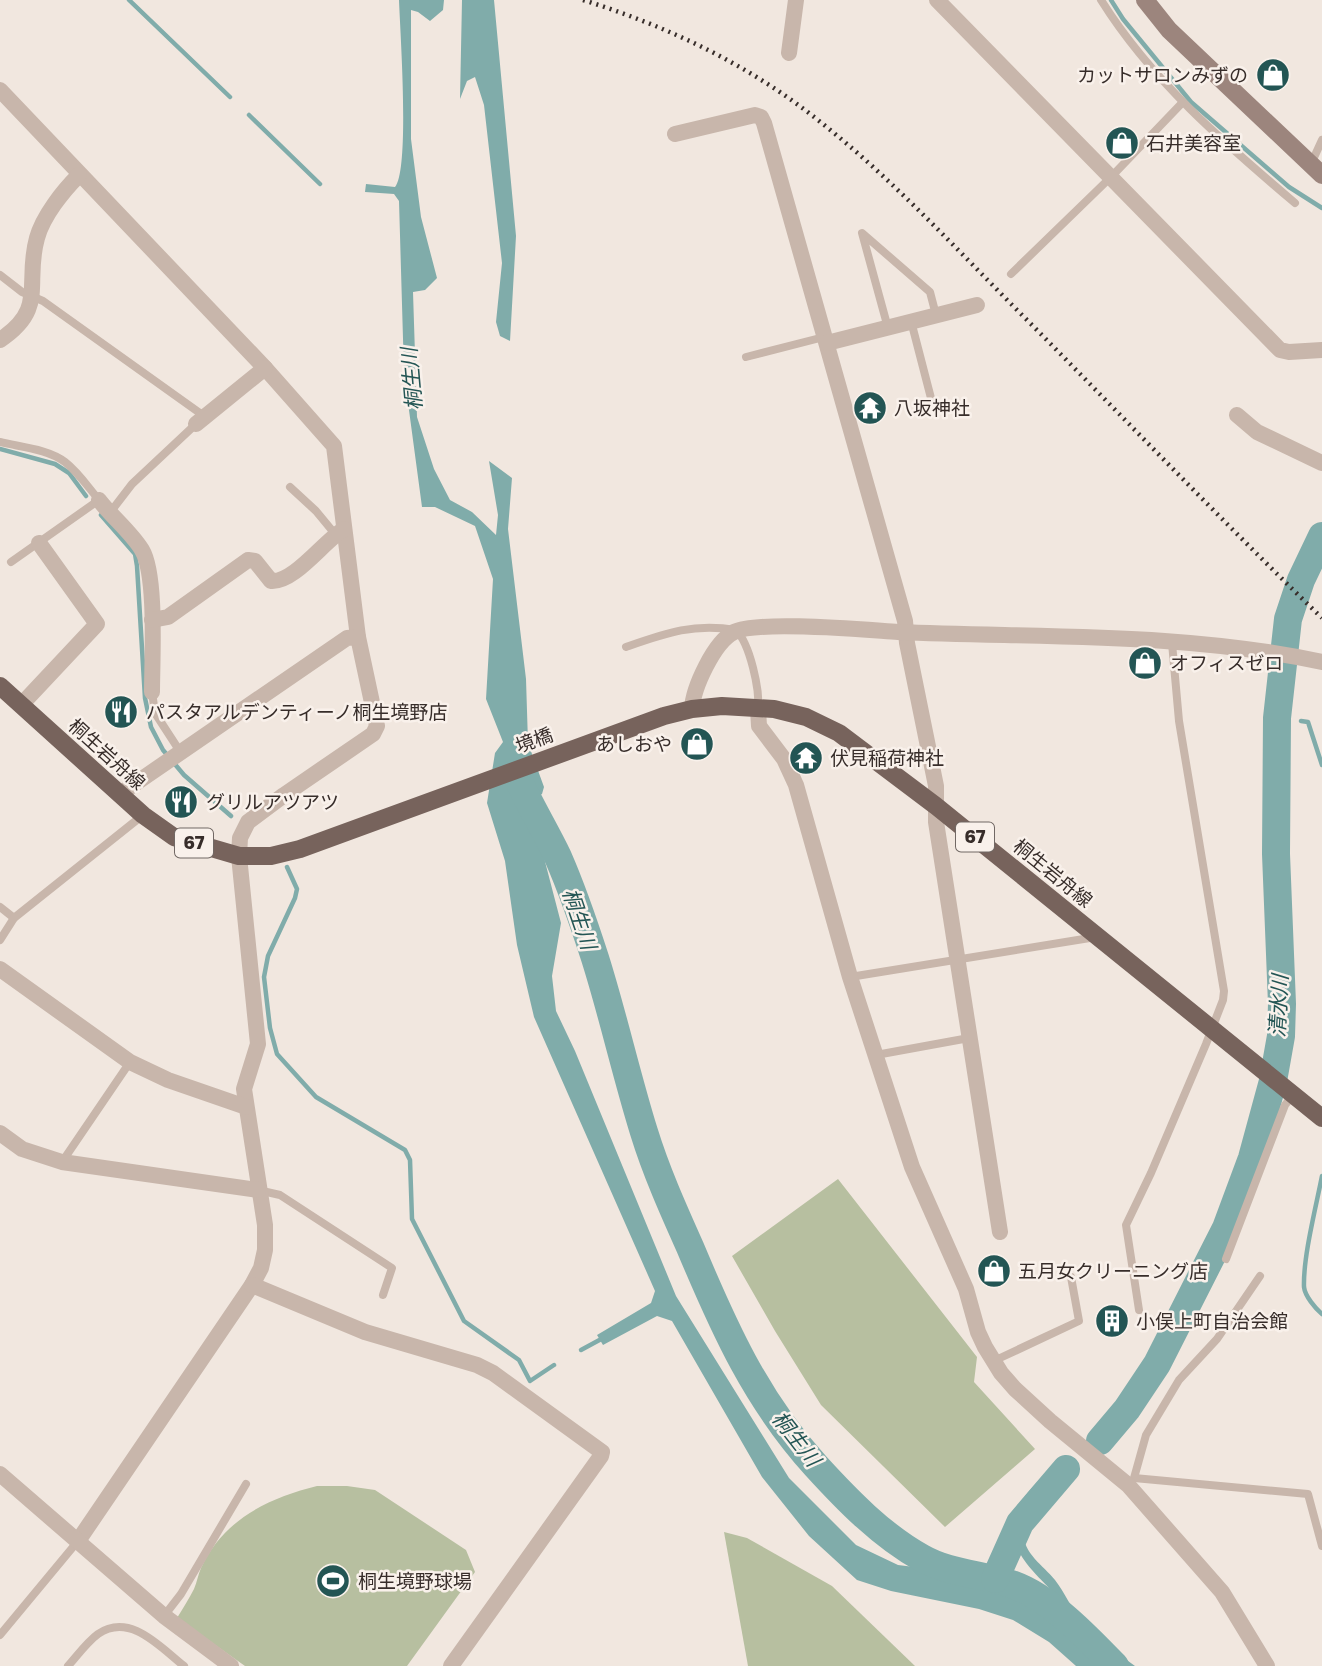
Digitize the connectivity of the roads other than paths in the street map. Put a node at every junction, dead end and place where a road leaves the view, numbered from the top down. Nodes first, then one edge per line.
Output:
1 (796, 0) edge
2 (937, 0) edge
3 (1101, 0) edge
4 (1145, 0) edge
5 (789, 53) dead end
6 (0, 90) edge
7 (1182, 103) junction
8 (675, 134) dead end
9 (1322, 140) edge
10 (1317, 169) edge
11 (79, 175) junction
12 (1112, 176) junction
13 (1295, 203) dead end
14 (1011, 274) dead end
15 (0, 275) edge
16 (32, 297) junction
17 (977, 305) dead end
18 (936, 315) junction
19 (911, 321) junction
20 (888, 328) junction
21 (0, 340) edge
22 (825, 340) junction
23 (1322, 350) edge
24 (746, 357) dead end
25 (265, 368) junction
26 (932, 402) dead end
27 (1237, 415) dead end
28 (200, 420) junction
29 (0, 442) edge
30 (1322, 463) edge
31 (290, 487) dead end
32 (99, 500) junction
33 (109, 514) junction
34 (339, 532) junction
35 (38, 542) junction
36 (11, 562) dead end
37 (152, 620) junction
38 (737, 630) junction
39 (907, 632) junction
40 (358, 637) junction
41 (1172, 643) junction
42 (626, 647) dead end
43 (1322, 662) edge
44 (0, 686) edge
45 (152, 692) joint
46 (21, 705) junction
47 (692, 709) junction
48 (758, 709) junction
49 (648, 721) joint
50 (180, 752) junction
51 (120, 794) junction
52 (433, 799) joint
53 (936, 806) junction
54 (143, 815) junction
55 (239, 856) junction
56 (0, 907) edge
57 (14, 919) junction
58 (1098, 936) junction
59 (0, 940) edge
60 (956, 959) junction
61 (0, 970) edge
62 (850, 977) junction
63 (1212, 1029) junction
64 (969, 1038) junction
65 (876, 1055) junction
66 (130, 1062) junction
67 (1289, 1092) junction
68 (246, 1107) junction
69 (1322, 1118) edge
70 (0, 1133) edge
71 (62, 1162) junction
72 (258, 1190) junction
73 (1000, 1232) dead end
74 (1226, 1259) dead end
75 (1260, 1276) dead end
76 (1071, 1277) dead end
77 (252, 1285) junction
78 (383, 1295) dead end
79 (1139, 1310) dead end
80 (995, 1363) junction
81 (0, 1474) edge
82 (1131, 1481) junction
83 (246, 1483) dead end
84 (78, 1541) junction
85 (1322, 1546) edge
86 (164, 1616) junction
87 (0, 1635) edge
88 (68, 1666) edge
89 (184, 1666) edge
90 (231, 1666) edge
91 (451, 1666) edge
92 (1267, 1666) edge

1 - 5 street
2 - 12 street
3 - 7 lane
4 - 10 main road
6 - 11 street
7 - 12 lane
7 - 13 lane
8 - 22 street
9 - 10 lane
11 - 16 street
11 - 25 street
12 - 14 lane
12 - 23 street
15 - 16 lane
16 - 21 street
16 - 28 lane
17 - 18 street
18 - 19 street
18 - 20 lane
19 - 20 street
19 - 26 lane
20 - 22 street
22 - 24 lane
22 - 39 street
25 - 28 street
25 - 34 street
27 - 30 street
28 - 33 lane
29 - 32 lane
31 - 34 lane
32 - 33 street
32 - 35 lane
33 - 37 street
34 - 37 street
34 - 40 street
35 - 36 lane
35 - 46 street
37 - 45 street
38 - 39 street
38 - 42 lane
38 - 47 street
38 - 48 lane
39 - 41 street
39 - 53 street
40 - 50 street
40 - 55 street
41 - 43 street
41 - 63 lane
44 - 46 main road, 桐生岩舟線 / 67
45 - 50 lane
46 - 51 main road, 桐生岩舟線 / 67
47 - 48 main road, 桐生岩舟線 / 67
47 - 49 main road, 桐生岩舟線 / 67
48 - 53 main road, 桐生岩舟線 / 67
48 - 62 street
49 - 52 main road, 境橋 / 67
50 - 51 street
51 - 54 main road, 桐生岩舟線 / 67
52 - 55 main road, 桐生岩舟線 / 67
53 - 58 main road, 桐生岩舟線 / 67
53 - 60 street
54 - 55 main road, 桐生岩舟線 / 67
54 - 57 lane
55 - 68 street
56 - 57 lane
57 - 59 lane
58 - 60 lane
58 - 63 main road, 桐生岩舟線 / 67
60 - 62 lane
60 - 64 street
61 - 66 street
62 - 65 street
63 - 67 main road, 桐生岩舟線 / 67
63 - 79 lane
64 - 65 lane
64 - 73 street
65 - 80 street
66 - 68 street
66 - 71 lane
67 - 69 main road, 67
67 - 74 lane
68 - 72 street
70 - 71 street
71 - 72 street
72 - 77 street
72 - 78 lane
75 - 82 lane
76 - 80 lane
77 - 84 street
77 - 91 street
80 - 82 street
81 - 84 street
82 - 85 lane
82 - 92 street
83 - 86 lane
84 - 86 street
84 - 87 lane
86 - 90 street
88 - 89 lane

